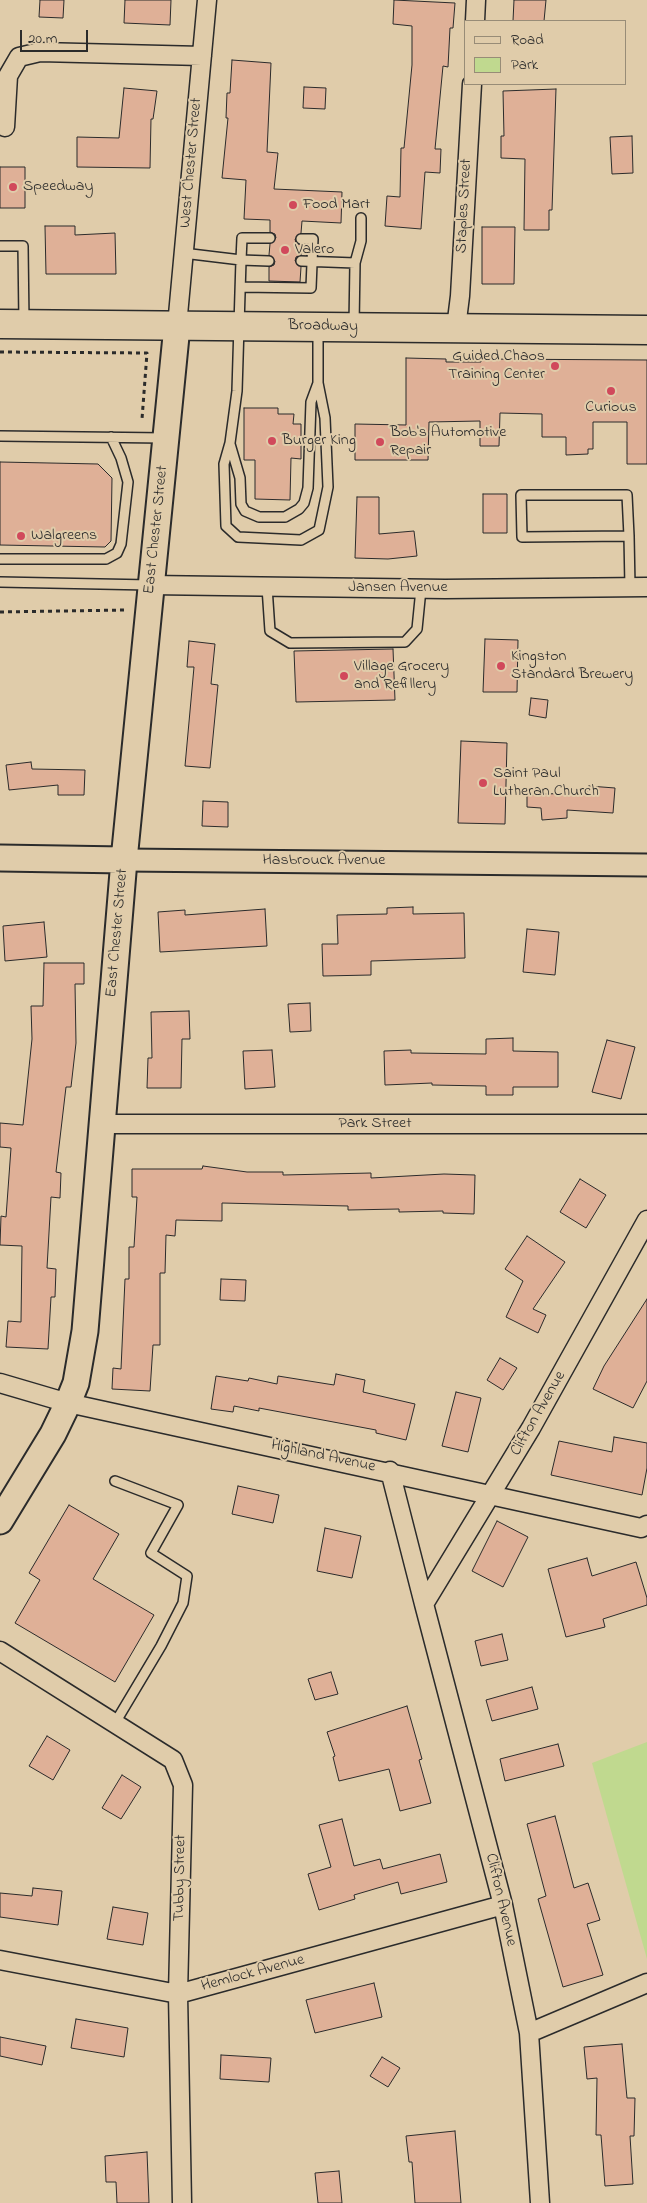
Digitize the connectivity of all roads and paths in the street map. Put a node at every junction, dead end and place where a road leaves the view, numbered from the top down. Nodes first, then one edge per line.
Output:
1 (207, 0) edge
2 (476, 0) edge
3 (475, 20) edge
4 (202, 56) junction
5 (472, 85) edge
6 (5, 127) dead end
7 (361, 218) dead end
8 (270, 238) dead end
9 (301, 239) dead end
10 (0, 246) edge
11 (183, 253) junction
12 (241, 260) junction
13 (269, 260) dead end
14 (301, 261) dead end
15 (312, 262) junction
16 (355, 263) junction
17 (241, 287) junction
18 (12, 324) edge
19 (177, 326) junction
20 (239, 326) junction
21 (318, 327) junction
22 (354, 328) junction
23 (456, 328) junction
24 (647, 330) edge
25 (0, 352) edge
26 (318, 383) junction
27 (0, 436) edge
28 (111, 438) junction
29 (140, 438) junction
30 (166, 438) junction
31 (230, 444) junction
32 (630, 536) junction
33 (0, 559) edge
34 (0, 582) edge
35 (140, 585) junction
36 (267, 587) junction
37 (638, 587) edge
38 (421, 588) junction
39 (0, 612) edge
40 (134, 613) junction
41 (0, 858) edge
42 (124, 860) junction
43 (647, 865) edge
44 (102, 1124) junction
45 (647, 1124) edge
46 (647, 1220) edge
47 (0, 1383) edge
48 (68, 1403) junction
49 (390, 1471) junction
50 (115, 1480) dead end
51 (491, 1494) junction
52 (0, 1521) edge
53 (647, 1525) edge
54 (424, 1604) junction
55 (0, 1651) edge
56 (115, 1723) junction
57 (502, 1905) junction
58 (0, 1960) edge
59 (647, 1983) edge
60 (178, 1994) junction
61 (528, 2033) junction
62 (182, 2203) edge
63 (540, 2203) edge

1 - 4 street, West Chester Street
2 - 3 street
4 - 6 street
4 - 11 street, West Chester Street
5 - 23 street, Staples Street
7 - 16 lane
8 - 12 lane
9 - 15 lane
10 - 18 lane
11 - 12 lane
11 - 19 street, West Chester Street
12 - 13 lane
12 - 17 lane
14 - 15 lane
15 - 16 lane
15 - 17 lane
16 - 22 lane
17 - 20 lane
18 - 19 highway, Broadway
19 - 20 highway, Broadway
19 - 30 main road, East Chester Street
20 - 21 highway, Broadway
20 - 31 lane
21 - 22 highway, Broadway
21 - 26 lane
22 - 23 highway, Broadway
23 - 24 highway, Broadway
25 - 29 path
26 - 31 lane
26 - 31 lane
27 - 28 lane
28 - 29 lane
28 - 33 lane
29 - 30 lane
30 - 35 main road, East Chester Street
32 - 32 lane
32 - 37 lane
34 - 35 lane
35 - 36 street, Jansen Avenue
35 - 40 main road, East Chester Street
35 - 40 path
36 - 38 street, Jansen Avenue
36 - 38 lane
37 - 38 street, Jansen Avenue
39 - 40 path
40 - 42 main road, East Chester Street
41 - 42 main road, Hasbrouck Avenue
42 - 43 street, Hasbrouck Avenue
42 - 44 main road, East Chester Street
44 - 45 street, Park Street
44 - 48 main road, East Chester Street
46 - 51 street, Clifton Avenue
47 - 48 street, Highland Avenue
48 - 49 street, Highland Avenue
48 - 52 main road, East Chester Street
49 - 51 street, Highland Avenue
49 - 54 street, Clifton Avenue
50 - 56 lane
51 - 53 street, Highland Avenue
51 - 54 street, Clifton Avenue
54 - 57 street, Clifton Avenue
55 - 56 street, Tubby Street
56 - 60 street, Tubby Street
57 - 60 street, Hemlock Avenue
57 - 61 street, Clifton Avenue
58 - 60 street, Hemlock Avenue
59 - 61 street
60 - 62 street, Tubby Street
61 - 63 street, Clifton Avenue

